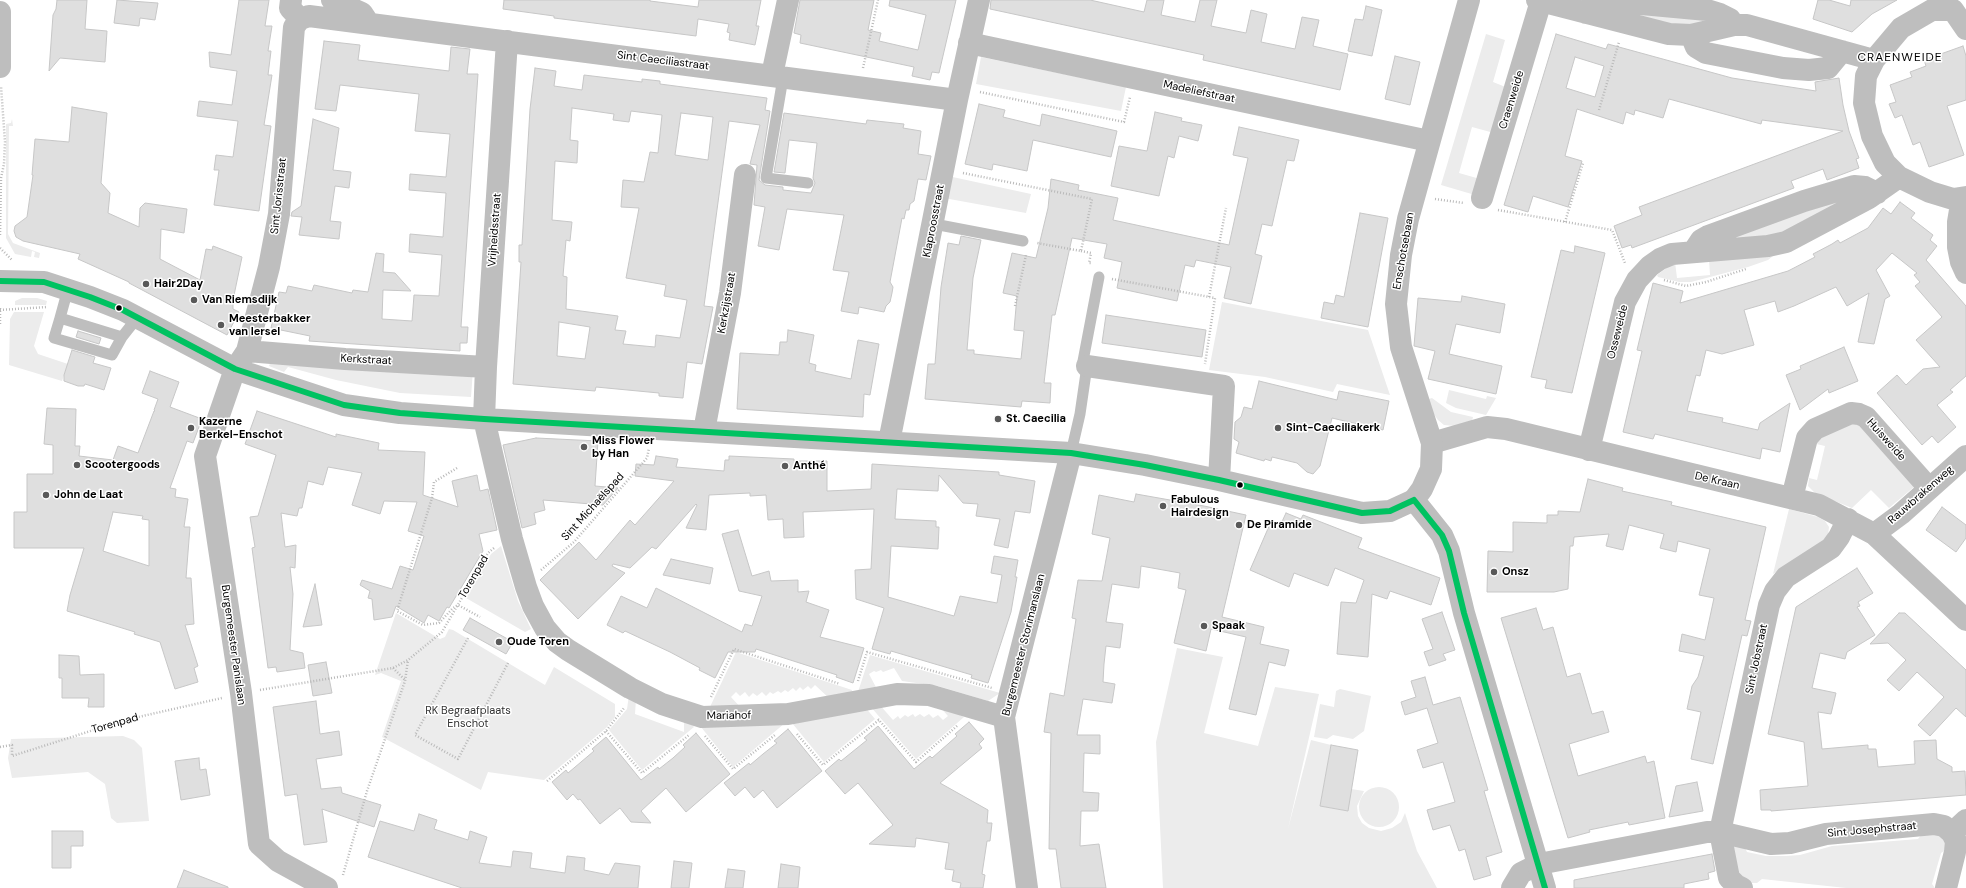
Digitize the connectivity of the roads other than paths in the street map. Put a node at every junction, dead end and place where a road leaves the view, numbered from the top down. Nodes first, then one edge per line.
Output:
1 (332, 0) edge
2 (788, 0) edge
3 (979, 0) edge
4 (1469, 0) edge
5 (1539, 1) edge
6 (295, 10) edge
7 (0, 12) edge
8 (1586, 13) junction
9 (369, 24) junction
10 (1734, 25) junction
11 (1966, 29) edge
12 (1691, 35) junction
13 (507, 41) junction
14 (969, 43) junction
15 (1842, 51) junction
16 (1874, 60) junction
17 (0, 66) edge
18 (777, 76) junction
19 (958, 94) junction
20 (1429, 141) junction
21 (745, 175) dead end
22 (1899, 177) junction
23 (808, 183) dead end
24 (1877, 193) junction
25 (1964, 198) edge
26 (1483, 204) road end
27 (934, 224) junction
28 (1026, 241) road end
29 (1693, 252) junction
30 (1966, 273) edge
31 (1099, 277) road end
32 (0, 281) edge
33 (68, 289) junction
34 (60, 318) junction
35 (137, 318) junction
36 (122, 337) junction
37 (247, 351) junction
38 (1087, 366) junction
39 (486, 367) junction
40 (235, 369) junction
41 (484, 419) junction
42 (704, 431) junction
43 (890, 442) junction
44 (1432, 443) junction
45 (1589, 450) junction
46 (1071, 453) junction
47 (1966, 456) edge
48 (1218, 480) junction
49 (1929, 488) junction
50 (1792, 498) junction
51 (1414, 500) junction
52 (1848, 519) junction
53 (1874, 534) junction
54 (1966, 620) edge
55 (1004, 717) junction
56 (1959, 827) edge
57 (1720, 832) junction
58 (1539, 864) junction
59 (334, 884) edge
60 (1027, 888) edge
61 (1512, 888) edge
62 (1545, 888) edge
63 (1742, 888) edge
64 (1946, 888) edge

1 - 9 street
2 - 18 street
3 - 14 street, Klaproosstraat
4 - 20 street, Enschotsebaan
5 - 8 street, Craenweide
5 - 26 street, Craenweide
6 - 9 street, Sint Caeciliastraat
6 - 37 street, Sint Jorisstraat
7 - 17 street
8 - 10 street, Craenweide
8 - 12 street, Craenweide
9 - 13 street, Sint Caeciliastraat
10 - 12 street, Craenweide
10 - 15 street, Craenweide
11 - 16 street
12 - 15 street
13 - 18 street, Sint Caeciliastraat
13 - 39 street, Vrijheidsstraat
14 - 19 street, Klaproosstraat
14 - 20 street, Madeliefstraat
15 - 16 street, Craenweide
16 - 22 street
18 - 19 street, Sint Caeciliastraat
18 - 23 lane
19 - 27 street, Klaproosstraat
20 - 44 street, Enschotsebaan
21 - 42 street, Kerkzijstraat
22 - 24 street, Osseweide
22 - 25 street
24 - 29 street, Osseweide
24 - 29 street
25 - 30 street
27 - 28 lane
27 - 43 street, Klaproosstraat
29 - 45 street, Osseweide
31 - 38 lane
32 - 33 street
33 - 34 lane
33 - 35 street
34 - 36 lane
34 - 36 lane
35 - 36 lane
35 - 40 street
37 - 39 street, Kerkstraat
37 - 40 street, Sint Jorisstraat
38 - 46 lane
38 - 48 street
39 - 41 street, Vrijheidsstraat
40 - 41 street
40 - 59 street, Burgemeester Panislaan
41 - 42 street
41 - 55 street, Mariahof
42 - 43 street
43 - 46 street
44 - 45 street, De Kraan
44 - 51 street, Enschotsebaan
45 - 50 street, De Kraan
46 - 48 street
46 - 55 street, Burgemeester Storimanslaan
47 - 49 street, Rauwbrakenweg
48 - 51 street
49 - 50 street, Huisweide
49 - 53 street, Rauwbrakenweg
50 - 52 street, De Kraan
51 - 58 street
52 - 53 street, De Kraan
52 - 57 street, Sint Jobstraat
53 - 54 street, De Kraan
55 - 60 street, Burgemeester Storimanslaan
56 - 57 street, Sint Josephstraat
56 - 64 street, Sint Josephstraat
57 - 58 street, Sint Josephstraat
57 - 63 street
58 - 61 street, Sint Josephstraat
58 - 62 street

